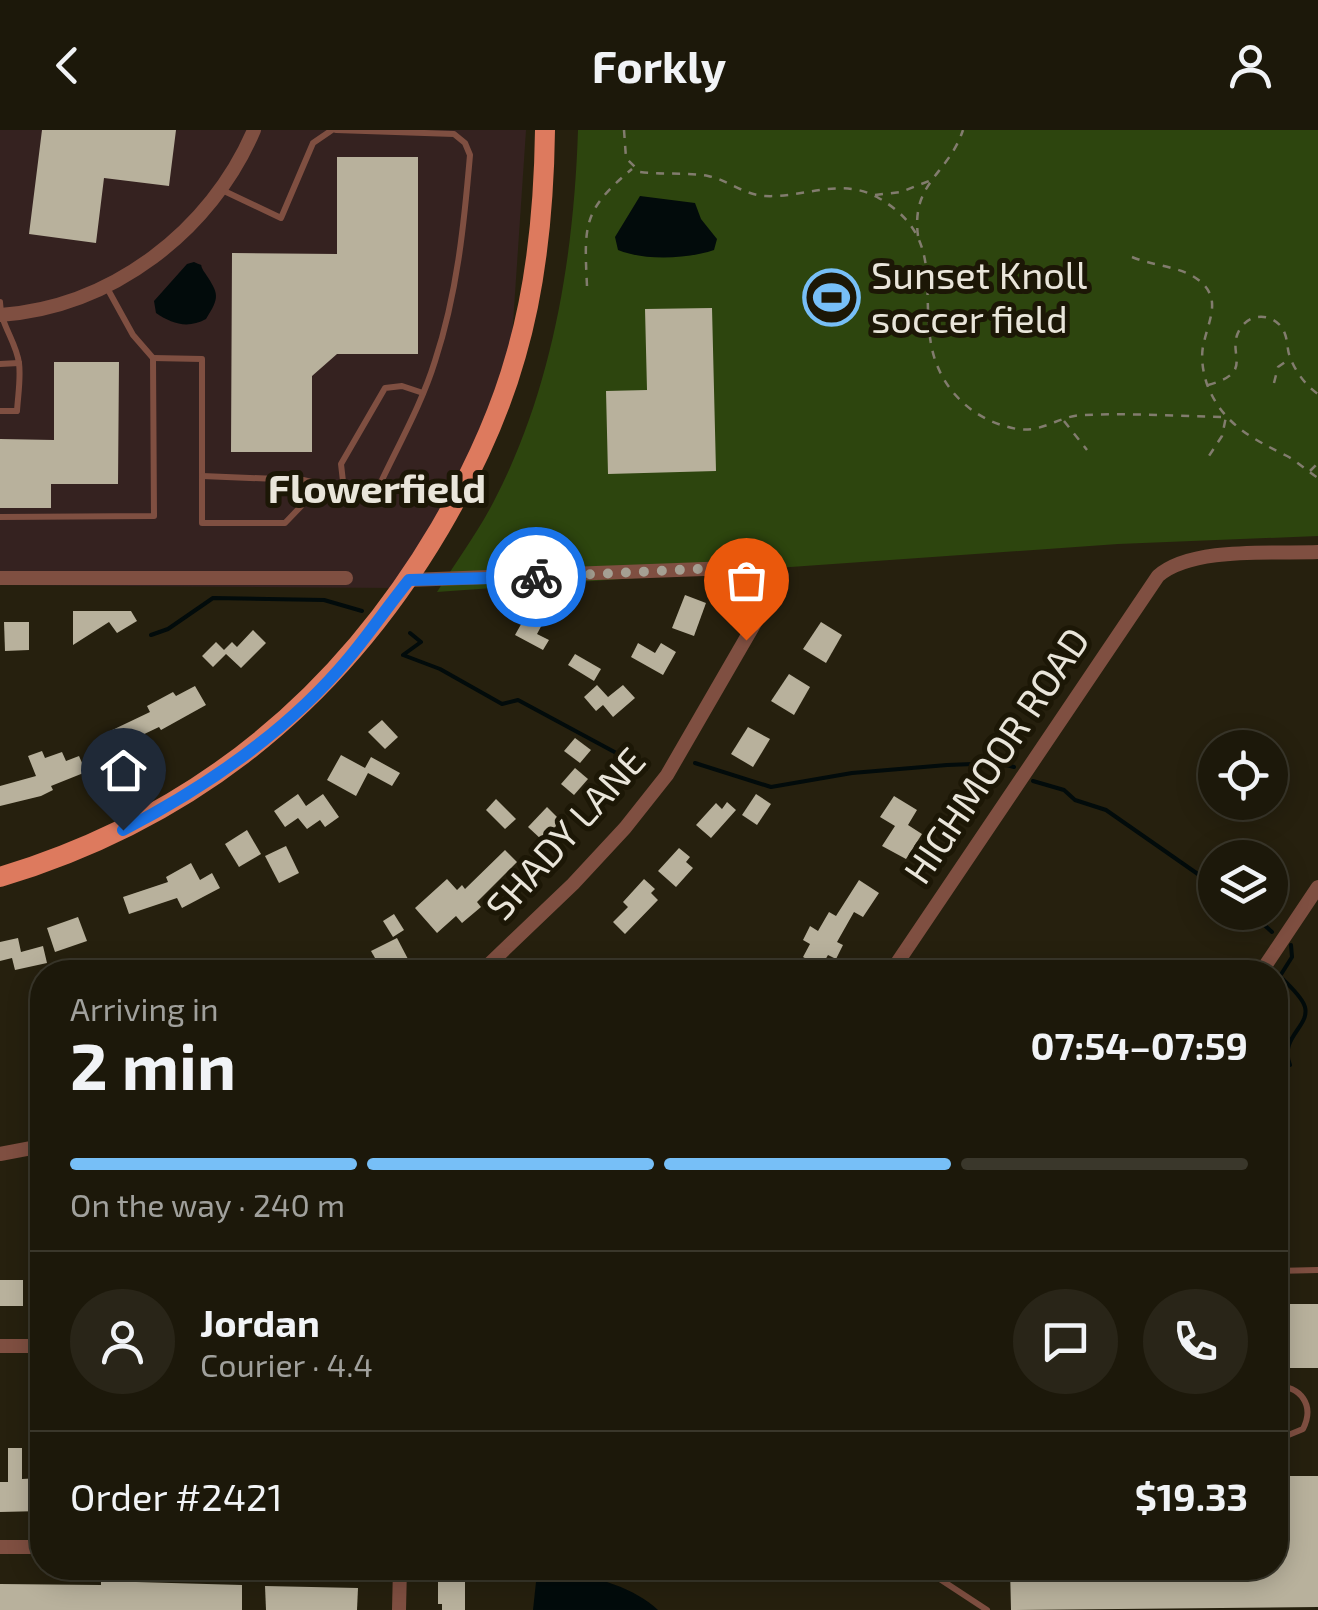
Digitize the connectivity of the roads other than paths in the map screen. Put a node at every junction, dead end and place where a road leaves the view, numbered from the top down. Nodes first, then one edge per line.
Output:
1 (254, 130) edge
2 (334, 130) edge
3 (546, 130) edge
4 (221, 190) junction
5 (106, 286) junction
6 (0, 302) edge
7 (0, 315) edge
8 (154, 358) junction
9 (0, 364) edge
10 (19, 364) junction
11 (423, 393) junction
12 (0, 411) edge
13 (202, 476) junction
14 (344, 490) junction
15 (323, 496) junction
16 (0, 517) edge
17 (1318, 552) edge
18 (0, 578) edge
19 (346, 578) dead end
20 (409, 580) junction
21 (0, 877) edge
22 (1318, 888) edge
23 (494, 960) edge
24 (898, 960) edge
25 (1269, 960) edge
26 (30, 1148) edge
27 (0, 1154) edge
28 (1318, 1270) edge
29 (1288, 1271) edge
30 (0, 1346) edge
31 (30, 1346) edge
32 (1288, 1387) edge
33 (1288, 1435) edge
34 (0, 1546) edge
35 (30, 1547) edge
36 (400, 1580) edge
37 (941, 1580) edge
38 (399, 1610) edge
39 (987, 1610) edge

1 - 4 street
2 - 4 lane
2 - 11 lane
3 - 20 main road
4 - 5 street
5 - 7 street
5 - 8 lane
6 - 7 lane
7 - 10 lane
8 - 13 lane
8 - 16 lane
9 - 10 lane
10 - 12 lane
11 - 14 lane
11 - 14 lane
13 - 15 lane
13 - 15 lane
14 - 15 lane
17 - 24 street, HIGHMOOR ROAD
18 - 19 street
20 - 21 main road
20 - 23 street, SHADY LANE
22 - 25 street
26 - 27 street
28 - 29 lane
30 - 31 street
32 - 33 lane
34 - 35 street
36 - 38 street
37 - 39 lane

